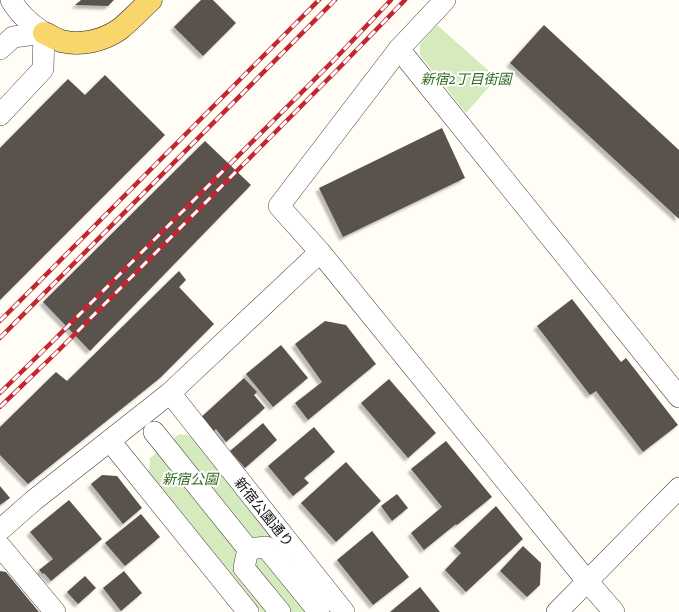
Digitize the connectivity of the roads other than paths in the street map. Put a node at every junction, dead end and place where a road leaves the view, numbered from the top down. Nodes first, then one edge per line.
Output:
1 (12, 0) edge
2 (152, 0) edge
3 (445, 0) edge
4 (44, 32) junction
5 (0, 49) edge
6 (400, 49) junction
7 (0, 115) edge
8 (320, 252) junction
9 (170, 393) junction
10 (679, 397) edge
11 (154, 432) dead end
12 (110, 441) junction
13 (679, 488) edge
14 (0, 530) edge
15 (0, 546) edge
16 (248, 549) junction
17 (587, 581) junction
18 (55, 612) edge
19 (248, 612) edge
20 (280, 612) edge
21 (319, 612) edge
22 (344, 612) edge
23 (557, 612) edge
24 (614, 612) edge

1 - 4 street
2 - 4 main road
3 - 6 street
4 - 5 street
4 - 7 street
6 - 8 street
6 - 10 street
8 - 9 street
8 - 17 street
9 - 12 street
9 - 22 street, 新宿公園通り
11 - 16 street
12 - 14 street
12 - 19 street
13 - 17 street
15 - 18 street
16 - 20 street
16 - 21 street
17 - 23 street
17 - 24 street

